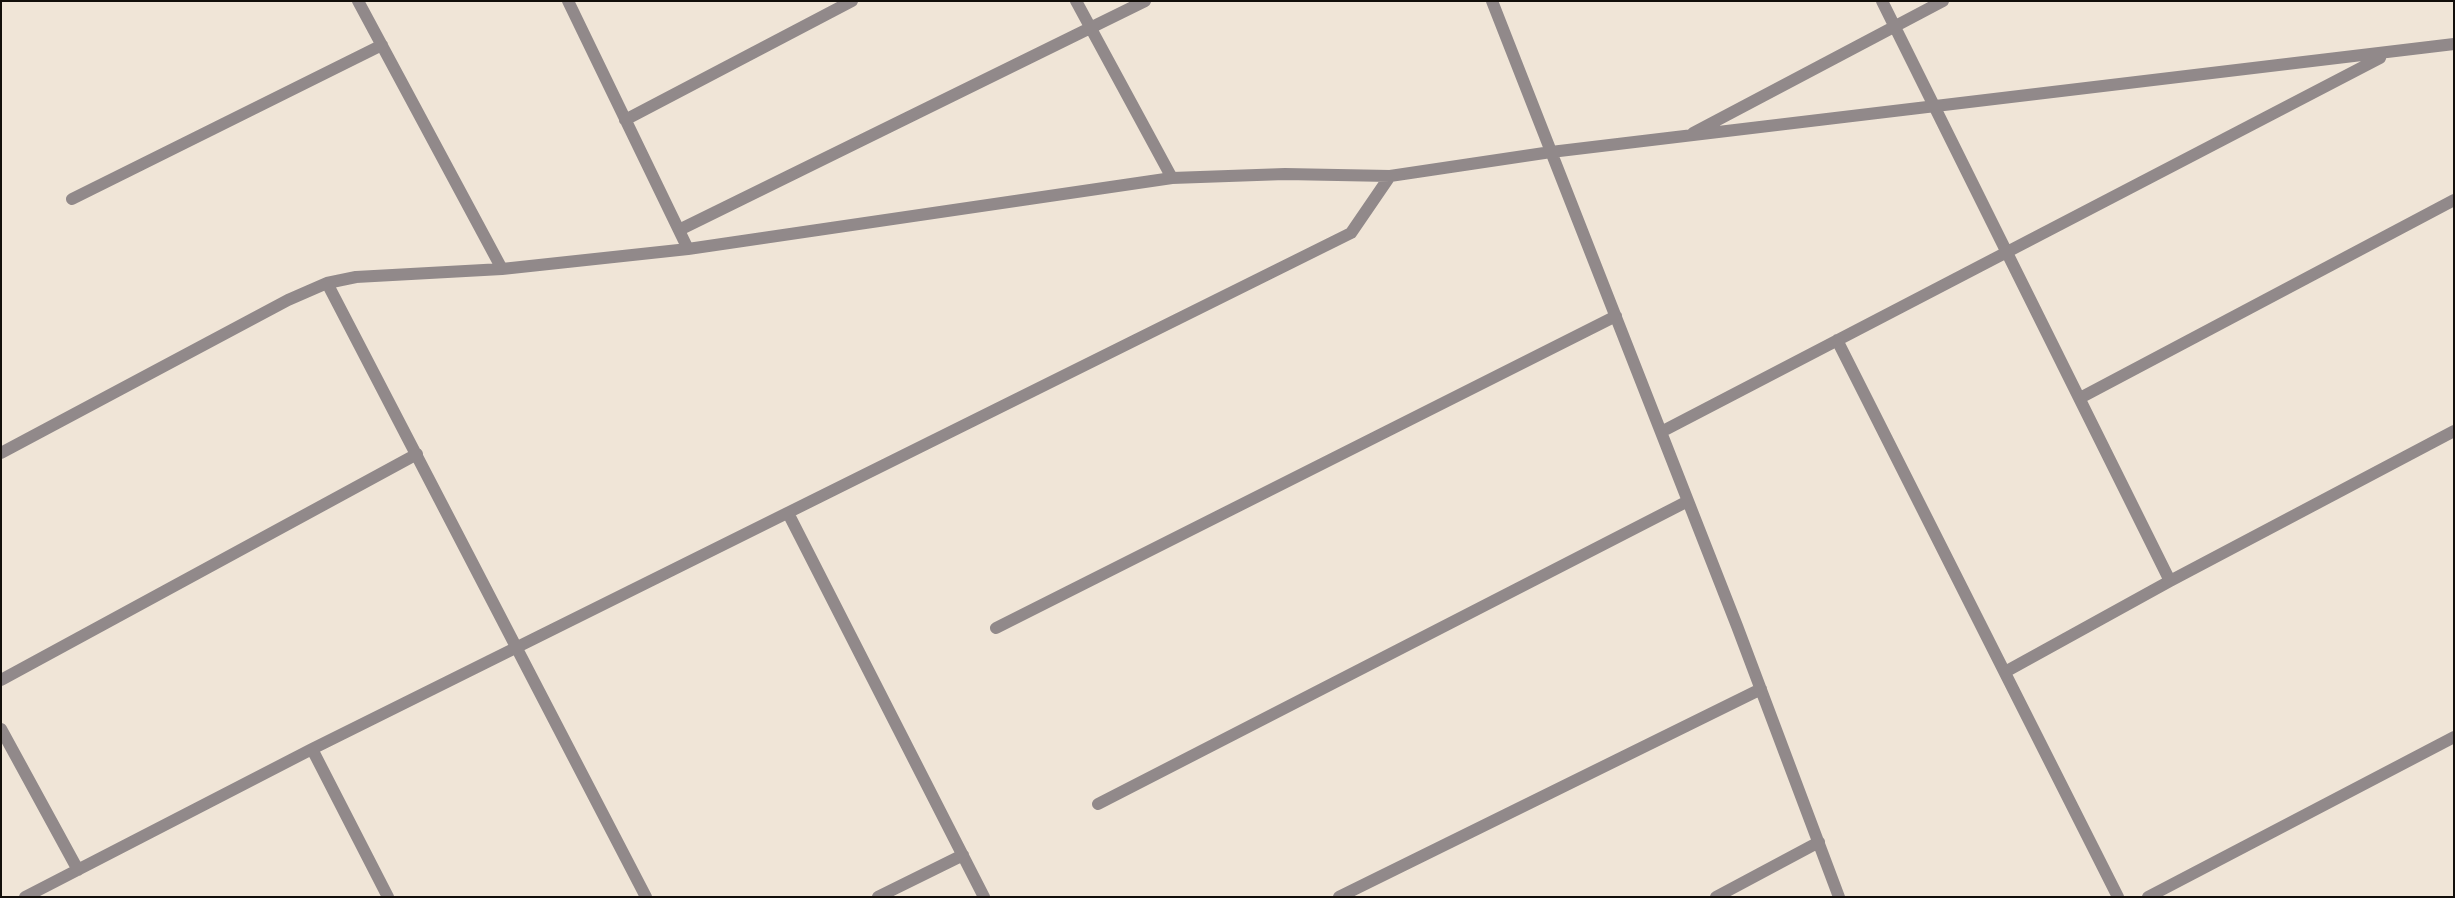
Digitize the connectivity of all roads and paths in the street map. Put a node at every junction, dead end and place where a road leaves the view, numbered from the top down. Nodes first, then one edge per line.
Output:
1 (358, 1) edge
2 (568, 1) edge
3 (852, 1) edge
4 (1076, 1) edge
5 (1145, 1) edge
6 (1492, 1) edge
7 (1882, 1) edge
8 (1943, 1) edge
9 (1895, 26) junction
10 (1090, 30) junction
11 (2454, 44) edge
12 (382, 45) junction
13 (2388, 53) junction
14 (1935, 107) junction
15 (625, 120) junction
16 (1687, 136) junction
17 (1551, 152) junction
18 (1390, 176) junction
19 (1172, 178) junction
20 (72, 199) dead end
21 (2454, 200) edge
22 (679, 230) junction
23 (688, 249) junction
24 (2008, 251) junction
25 (502, 269) junction
26 (327, 283) junction
27 (1616, 316) junction
28 (1837, 340) junction
29 (2080, 398) junction
30 (2454, 431) edge
31 (1661, 432) junction
32 (1, 453) edge
33 (418, 454) junction
34 (1688, 501) junction
35 (788, 513) junction
36 (2170, 581) junction
37 (996, 628) dead end
38 (518, 648) junction
39 (2005, 672) junction
40 (1, 680) edge
41 (1761, 689) junction
42 (1, 729) edge
43 (2454, 737) edge
44 (312, 749) junction
45 (1098, 804) dead end
46 (1819, 842) junction
47 (963, 856) junction
48 (78, 870) junction
49 (25, 897) edge
50 (388, 897) edge
51 (646, 897) edge
52 (878, 897) edge
53 (984, 897) edge
54 (1339, 897) edge
55 (1716, 897) edge
56 (1839, 897) edge
57 (2118, 897) edge
58 (2148, 897) edge

1 - 12 street
2 - 15 street
3 - 15 street
4 - 10 street
5 - 10 street
6 - 17 street
7 - 9 street
8 - 9 street
9 - 14 street
9 - 16 street
10 - 19 street
10 - 22 street
11 - 13 street
12 - 20 street
12 - 25 street
13 - 14 street
13 - 24 street
14 - 16 street
14 - 24 street
15 - 22 street
16 - 17 street
17 - 18 street
17 - 27 street
18 - 19 street
18 - 35 street
19 - 23 street
21 - 29 street
22 - 23 street
23 - 25 street
24 - 28 street
24 - 29 street
25 - 26 street
26 - 32 street
26 - 33 street
27 - 31 street
27 - 37 street
28 - 31 street
28 - 39 street
29 - 36 street
30 - 36 street
31 - 34 street
33 - 38 street
33 - 40 street
34 - 41 street
34 - 45 street
35 - 38 street
35 - 47 street
36 - 39 street
38 - 44 street
38 - 51 street
39 - 57 street
41 - 46 street
41 - 54 street
42 - 48 street
43 - 58 street
44 - 48 street
44 - 50 street
46 - 55 street
46 - 56 street
47 - 52 street
47 - 53 street
48 - 49 street

